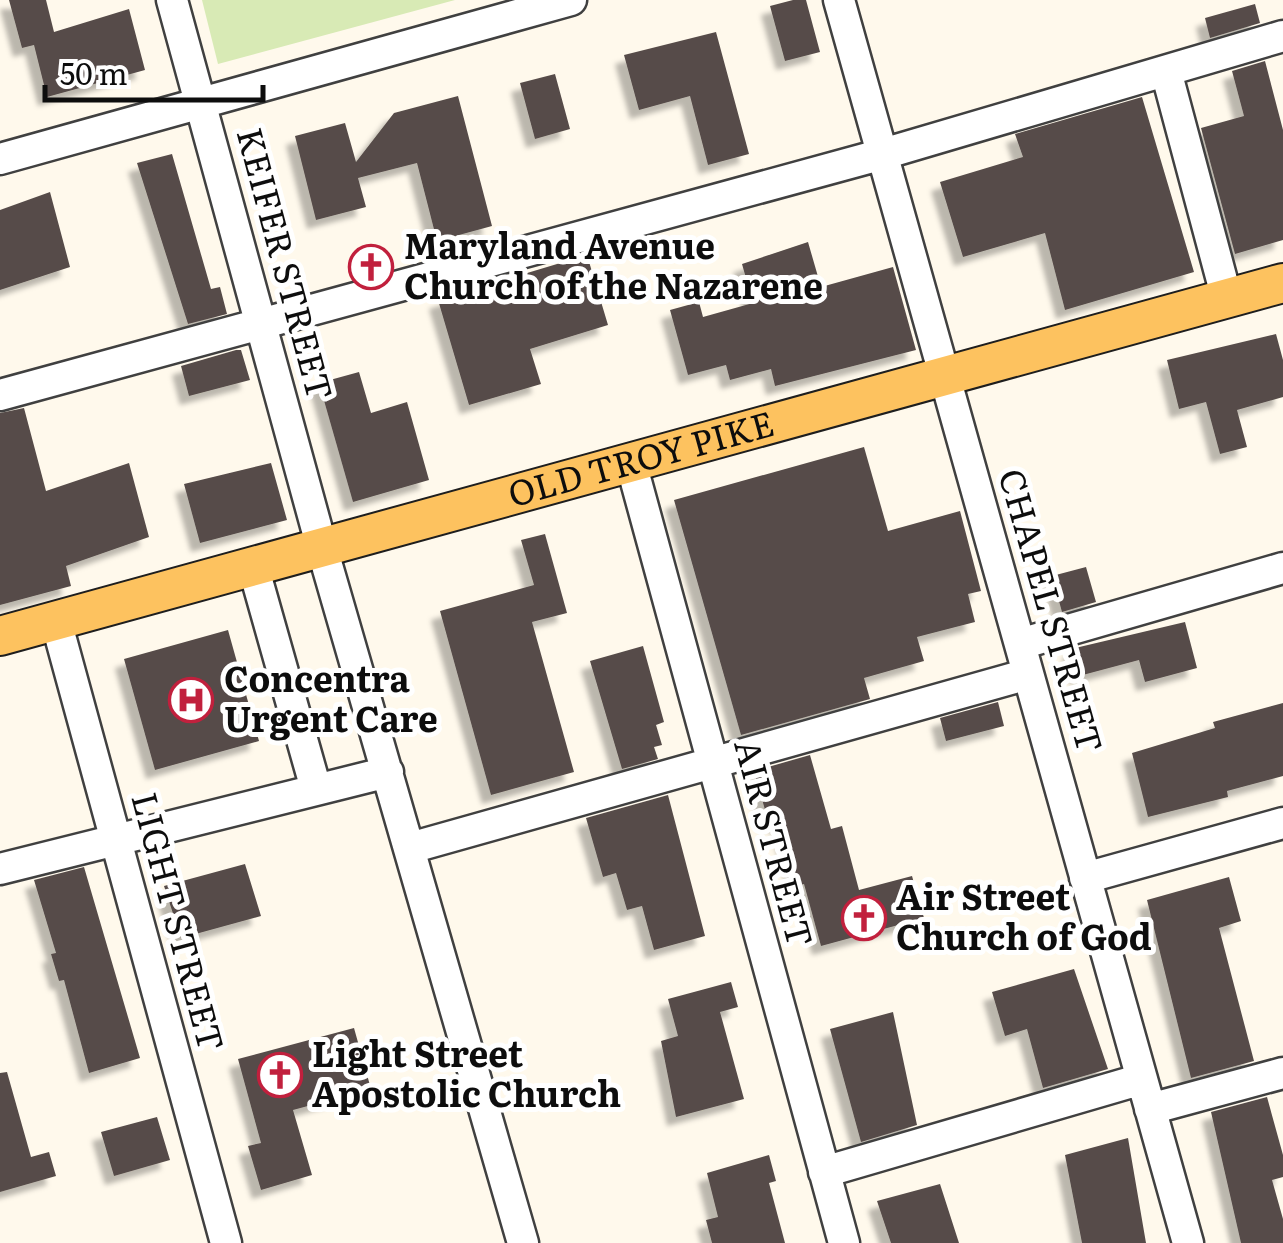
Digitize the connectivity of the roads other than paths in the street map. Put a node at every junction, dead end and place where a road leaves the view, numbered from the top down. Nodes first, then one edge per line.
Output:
1 (172, 0) edge
2 (571, 0) edge
3 (839, 0) edge
4 (1283, 36) edge
5 (1166, 71) junction
6 (201, 103) junction
7 (883, 154) junction
8 (0, 159) edge
9 (1283, 283) edge
10 (1226, 298) junction
11 (262, 322) junction
12 (945, 376) junction
13 (0, 395) edge
14 (631, 462) junction
15 (322, 548) junction
16 (253, 566) junction
17 (1283, 568) edge
18 (56, 620) junction
19 (0, 636) edge
20 (1020, 644) junction
21 (1028, 674) junction
22 (713, 763) junction
23 (388, 772) junction
24 (316, 789) junction
25 (1283, 823) edge
26 (115, 837) junction
27 (410, 848) junction
28 (0, 869) edge
29 (1085, 878) junction
30 (1283, 1072) edge
31 (1146, 1094) junction
32 (824, 1172) junction
33 (226, 1243) edge
34 (523, 1243) edge
35 (844, 1243) edge
36 (1188, 1243) edge

1 - 6 street, KEIFER STREET
2 - 6 street
3 - 7 street, CHAPEL STREET
4 - 5 street
5 - 7 street
5 - 10 street
6 - 8 street
6 - 11 street, KEIFER STREET
7 - 11 street
7 - 12 street, CHAPEL STREET
9 - 10 main road, OLD TROY PIKE
10 - 12 main road, OLD TROY PIKE
11 - 13 street
11 - 15 street, KEIFER STREET
12 - 14 main road, OLD TROY PIKE
12 - 20 street, CHAPEL STREET
14 - 15 main road, OLD TROY PIKE
14 - 22 street, AIR STREET
15 - 16 main road, OLD TROY PIKE
15 - 23 street, KEIFER STREET
16 - 18 main road, OLD TROY PIKE
16 - 24 street
17 - 20 street
18 - 19 main road, OLD TROY PIKE
18 - 26 street, LIGHT STREET
20 - 21 street, CHAPEL STREET
21 - 22 street
21 - 29 street, CHAPEL STREET
22 - 27 street
22 - 32 street, AIR STREET
23 - 24 street
23 - 27 street, KEIFER STREET
24 - 26 street
25 - 29 street
26 - 28 street
26 - 33 street, LIGHT STREET
27 - 34 street, KEIFER STREET
29 - 31 street, CHAPEL STREET
30 - 31 street
31 - 32 street
31 - 36 street, CHAPEL STREET
32 - 35 street, AIR STREET

